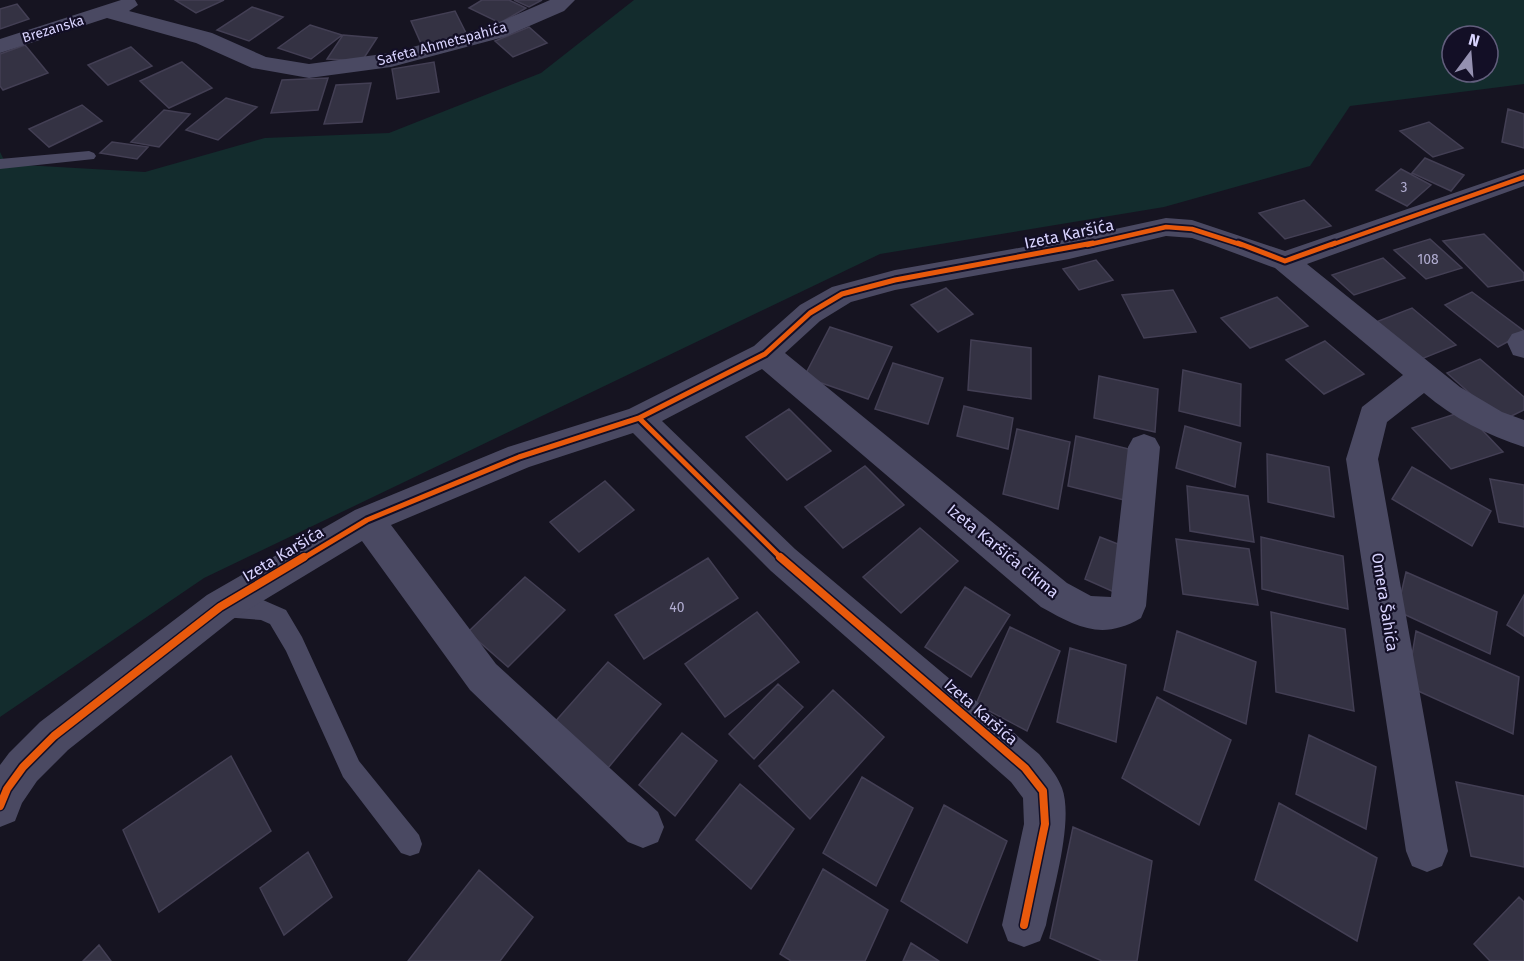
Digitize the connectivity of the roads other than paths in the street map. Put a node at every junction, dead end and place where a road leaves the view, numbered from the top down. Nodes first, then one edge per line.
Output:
1 (140, 0) edge
2 (564, 0) edge
3 (108, 12) junction
4 (0, 46) edge
5 (89, 156) dead end
6 (0, 164) edge
7 (1524, 177) edge
8 (1285, 261) junction
9 (1524, 341) edge
10 (1524, 347) edge
11 (765, 354) junction
12 (1422, 375) junction
13 (639, 418) junction
14 (1524, 434) edge
15 (1144, 447) dead end
16 (368, 520) junction
17 (220, 607) junction
18 (0, 806) edge
19 (643, 827) dead end
20 (410, 844) dead end
21 (1427, 851) dead end
22 (1024, 925) dead end

1 - 3 street, Brezanska
2 - 3 street, Safeta Ahmetspahića
3 - 4 street, Brezanska
5 - 6 lane
7 - 8 street
8 - 11 street, Izeta Karšića
8 - 12 street
9 - 10 street
11 - 13 street, Izeta Karšića
11 - 15 street, Izeta Karšića čikma
12 - 14 street
12 - 21 street, Omera Šahića
13 - 16 street, Izeta Karšića
13 - 22 street, Izeta Karšića
16 - 17 street, Izeta Karšića
16 - 19 street
17 - 18 street, Izeta Karšića
17 - 20 lane

